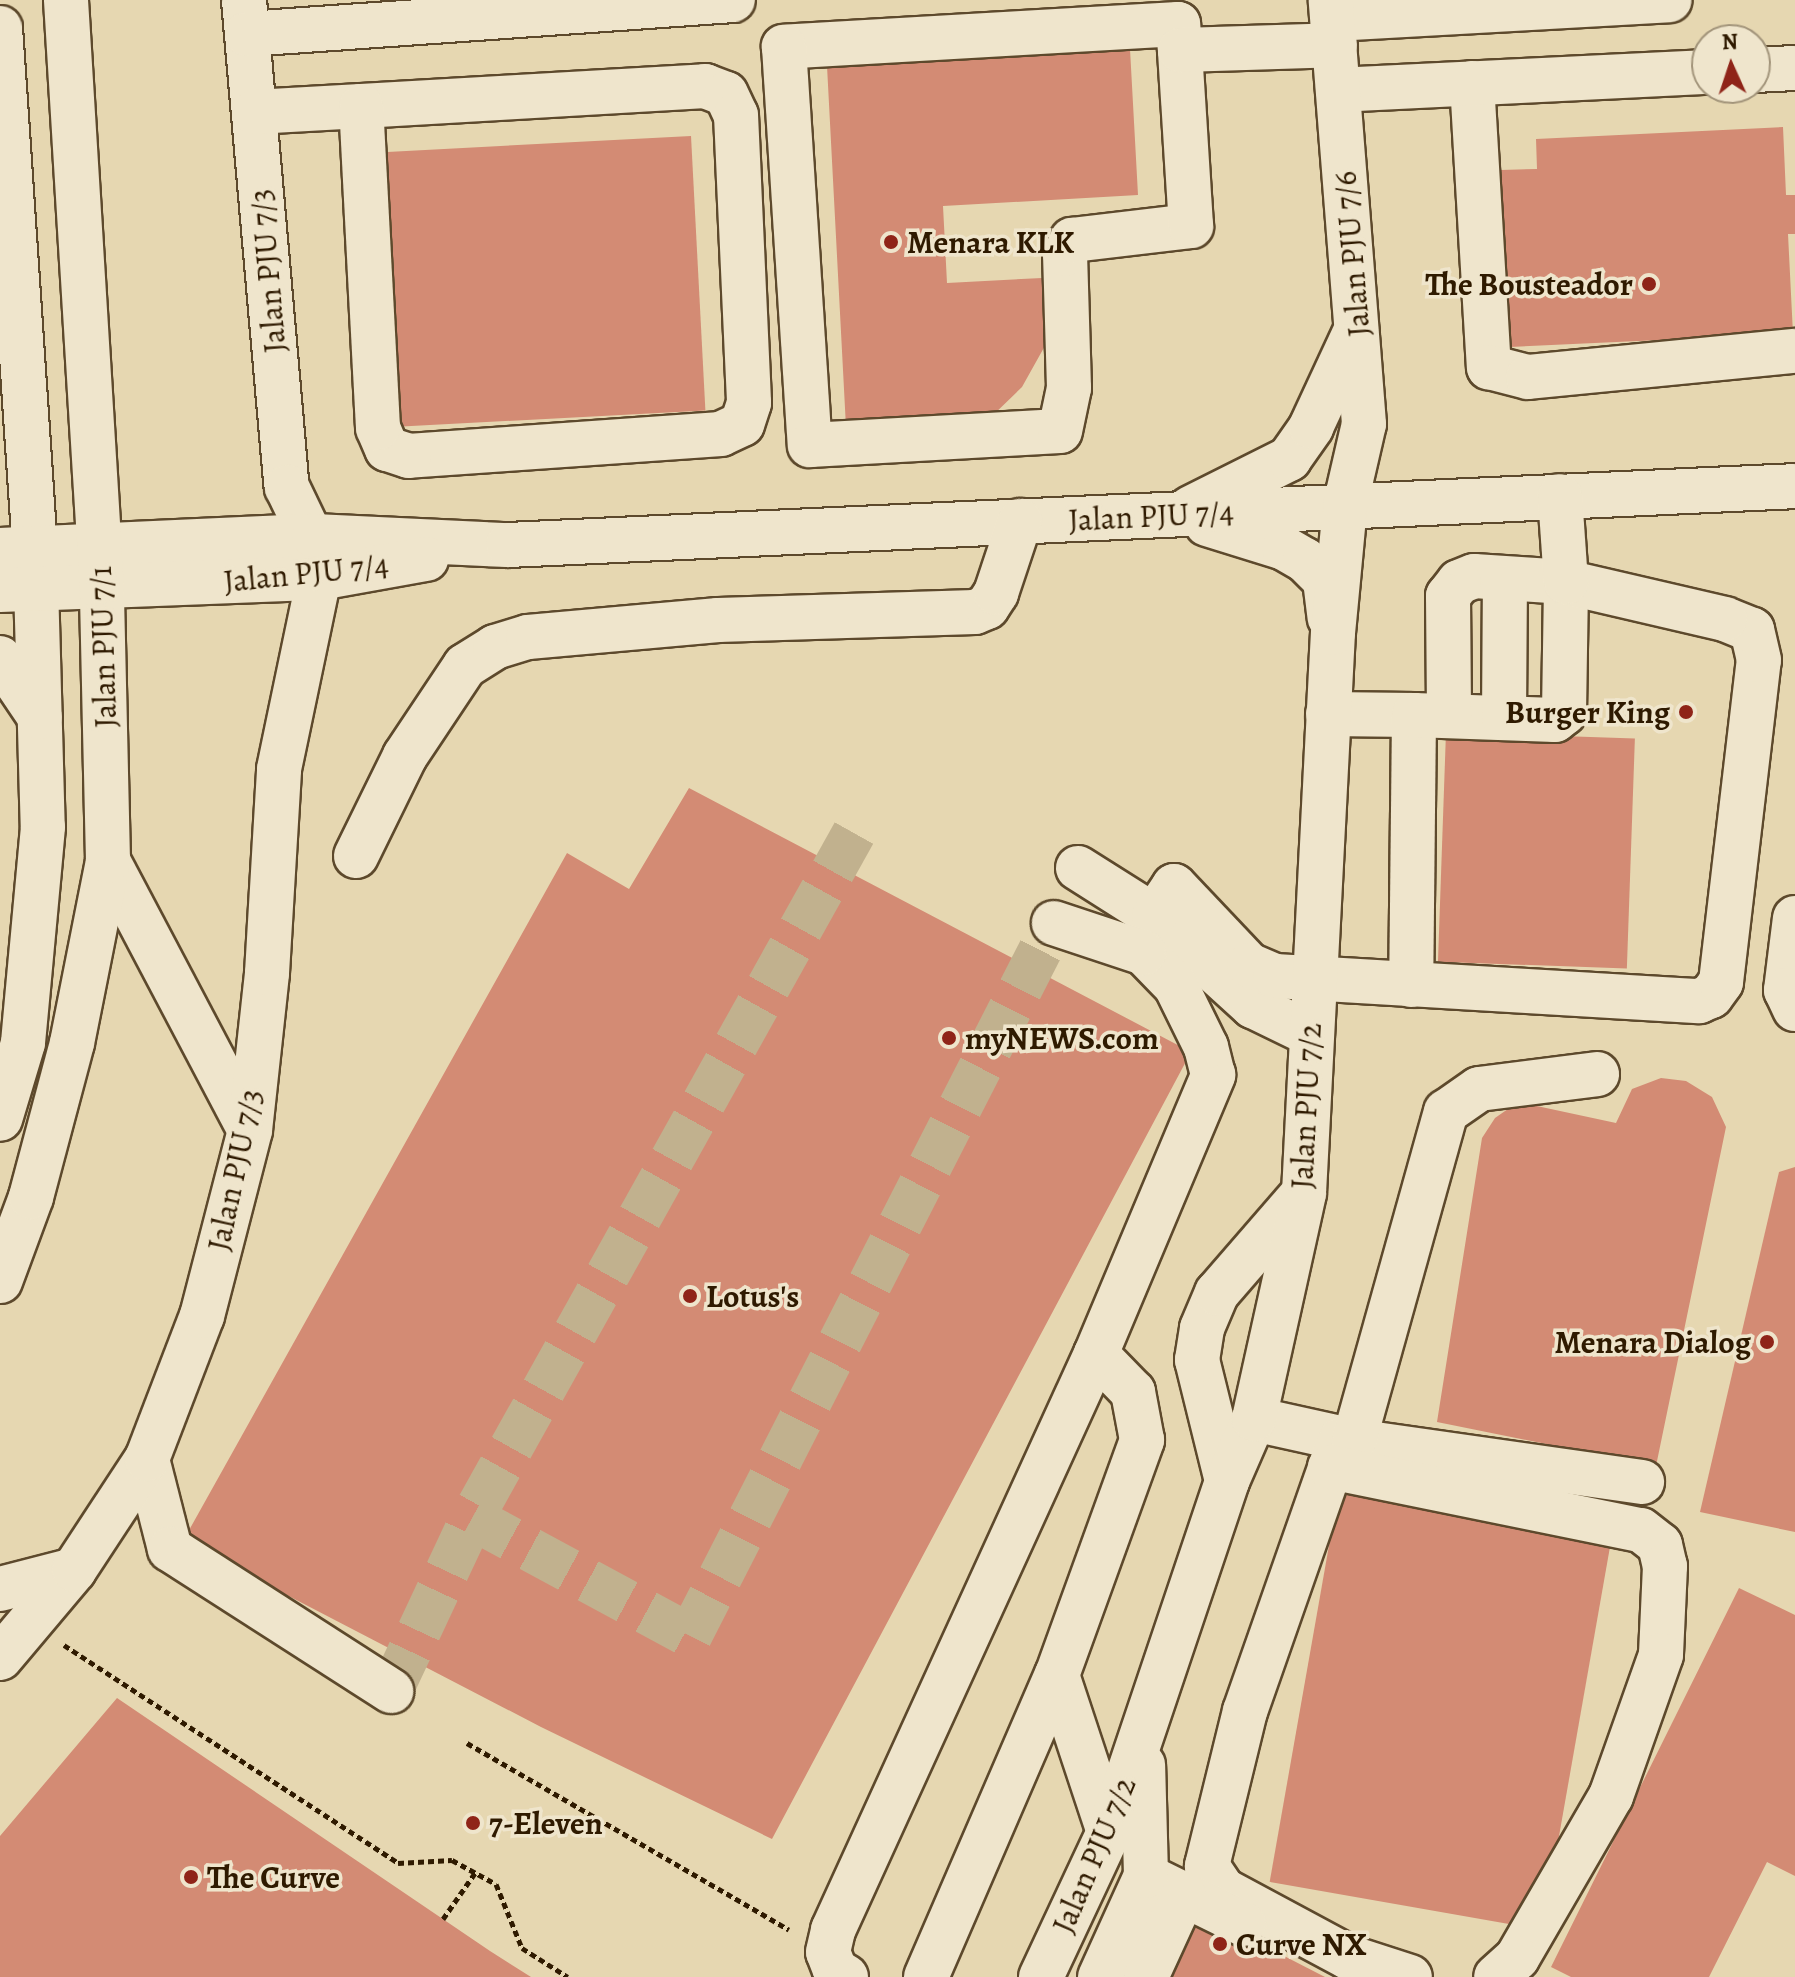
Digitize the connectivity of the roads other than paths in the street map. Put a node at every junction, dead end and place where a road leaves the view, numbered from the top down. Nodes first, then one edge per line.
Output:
1 (66, 0) edge
2 (733, 0) edge
3 (1669, 0) edge
4 (1453, 6) edge
5 (246, 17) edge
6 (1333, 21) edge
7 (0, 28) edge
8 (1179, 37) junction
9 (1795, 68) edge
10 (1771, 69) edge
11 (1691, 73) edge
12 (1472, 83) junction
13 (1338, 90) junction
14 (361, 106) junction
15 (254, 112) junction
16 (1359, 324) junction
17 (1795, 351) edge
18 (24, 409) junction
19 (0, 475) edge
20 (1795, 486) edge
21 (1560, 496) junction
22 (1345, 506) junction
23 (1178, 515) junction
24 (1020, 521) junction
25 (100, 546) junction
26 (315, 557) junction
27 (18, 570) edge
28 (1505, 579) junction
29 (1566, 582) junction
30 (102, 589) junction
31 (1333, 633) junction
32 (0, 658) edge
33 (1328, 714) junction
34 (1431, 715) junction
35 (40, 717) junction
36 (1504, 718) junction
37 (356, 856) dead end
38 (108, 861) junction
39 (1078, 868) dead end
40 (1164, 901) junction
41 (1795, 918) edge
42 (1054, 923) dead end
43 (1311, 980) junction
44 (1411, 985) junction
45 (1795, 1009) edge
46 (1311, 1034) junction
47 (1597, 1074) dead end
48 (0, 1119) edge
49 (250, 1130) junction
50 (1304, 1193) junction
51 (0, 1281) edge
52 (1096, 1354) junction
53 (1254, 1419) junction
54 (1342, 1449) junction
55 (147, 1459) junction
56 (1227, 1481) junction
57 (1642, 1482) dead end
58 (74, 1570) junction
59 (0, 1589) edge
60 (0, 1658) edge
61 (1057, 1675) junction
62 (391, 1691) dead end
63 (1142, 1730) junction
64 (1109, 1832) junction
65 (1165, 1885) junction
66 (837, 1964) edge
67 (926, 1977) edge
68 (1041, 1977) edge
69 (1100, 1977) edge
70 (1146, 1977) edge
71 (1349, 1977) edge
72 (1410, 1977) edge
73 (1496, 1977) edge

1 - 25 street, Jalan PJU 7/1
2 - 5 street
3 - 4 street
4 - 6 street
5 - 15 street, Jalan PJU 7/3
6 - 8 street
6 - 13 street, Jalan PJU 7/6
7 - 18 street, Jalan PJU 7/1
8 - 8 street
9 - 10 street
11 - 12 street
12 - 13 street
12 - 17 street
13 - 16 street, Jalan PJU 7/6
14 - 14 street
14 - 15 street
15 - 26 street, Jalan PJU 7/3
16 - 22 street, Jalan PJU 7/6
16 - 23 street
18 - 19 street
18 - 27 street, Jalan PJU 7/1
20 - 21 street, Jalan PJU 7/4
21 - 22 street, Jalan PJU 7/4
21 - 29 street
22 - 23 street, Jalan PJU 7/4
22 - 31 street, Jalan PJU 7/2
23 - 24 street, Jalan PJU 7/4
23 - 31 street
24 - 26 street, Jalan PJU 7/4
24 - 37 street
25 - 26 street, Jalan PJU 7/4
25 - 27 street, Jalan PJU 7/4
25 - 30 street, Jalan PJU 7/1
26 - 30 street, Jalan PJU 7/4
26 - 49 street, Jalan PJU 7/3
27 - 30 street, Jalan PJU 7/4
27 - 35 street, Jalan PJU 7/1
28 - 29 street
28 - 34 street
28 - 36 street
29 - 36 street
29 - 44 street
30 - 38 street, Jalan PJU 7/1
31 - 33 street, Jalan PJU 7/2
32 - 35 street
33 - 34 street
33 - 43 street, Jalan PJU 7/2
34 - 36 street
34 - 44 street
35 - 48 street, Jalan PJU 7/1
38 - 49 street
38 - 51 street, Jalan PJU 7/1
39 - 40 street
40 - 43 street
40 - 46 street
41 - 45 street
42 - 52 street
43 - 44 street
43 - 46 street, Jalan PJU 7/2
46 - 50 street, Jalan PJU 7/2
47 - 54 street
49 - 55 street, Jalan PJU 7/3
50 - 53 street, Jalan PJU 7/2
50 - 56 street
52 - 61 street
52 - 66 street
53 - 54 street
53 - 56 street, Jalan PJU 7/2
54 - 57 street
54 - 72 street
54 - 73 street
55 - 58 street, Jalan PJU 7/3
55 - 62 street
56 - 63 street, Jalan PJU 7/2
58 - 59 street
58 - 60 street, Jalan PJU 7/3
61 - 64 street
61 - 67 street
63 - 64 street, Jalan PJU 7/2
63 - 65 street, Jalan PJU 7/2
64 - 68 street, Jalan PJU 7/2
65 - 69 street, Jalan PJU 7/2
65 - 70 street
65 - 71 street

